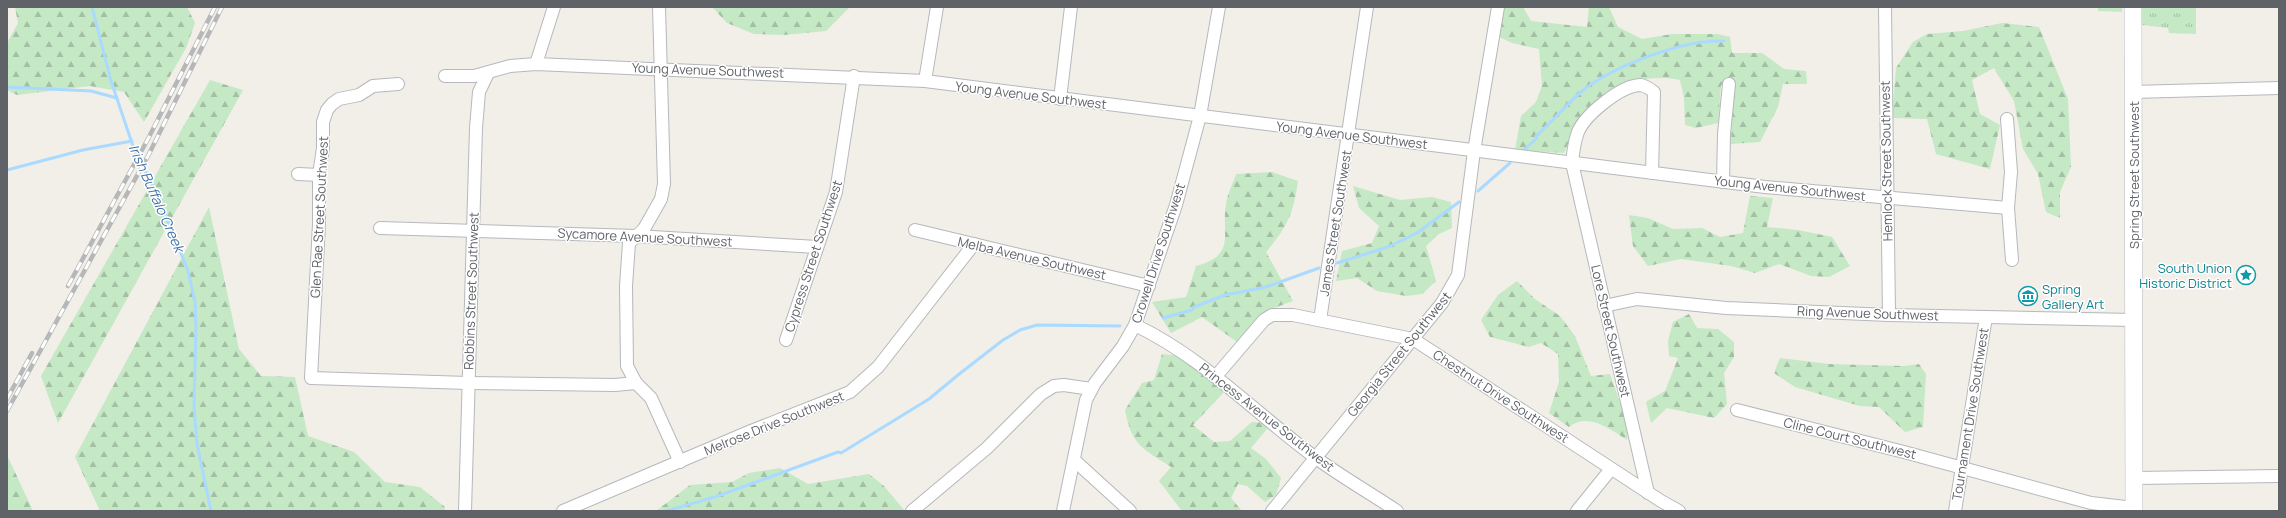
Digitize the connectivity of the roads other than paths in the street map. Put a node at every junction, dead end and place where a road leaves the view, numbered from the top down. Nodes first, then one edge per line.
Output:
1 (554, 7) edge
2 (658, 7) edge
3 (936, 7) edge
4 (1071, 7) edge
5 (1219, 7) edge
6 (1367, 7) edge
7 (1498, 7) edge
8 (1885, 7) edge
9 (2133, 7) edge
10 (536, 64) junction
11 (660, 68) junction
12 (488, 73) junction
13 (445, 76) dead end
14 (854, 76) junction
15 (925, 81) junction
16 (398, 84) dead end
17 (1729, 84) dead end
18 (2279, 88) edge
19 (2134, 92) junction
20 (1060, 99) junction
21 (1200, 116) junction
22 (2006, 119) dead end
23 (1349, 135) junction
24 (1474, 151) junction
25 (1573, 166) junction
26 (1652, 173) junction
27 (298, 174) dead end
28 (319, 175) junction
29 (1722, 182) junction
30 (1886, 198) junction
31 (2008, 208) junction
32 (380, 228) dead end
33 (473, 229) junction
34 (915, 230) dead end
35 (636, 236) junction
36 (974, 244) junction
37 (817, 247) junction
38 (2012, 260) dead end
39 (1149, 286) junction
40 (1604, 306) junction
41 (1889, 315) junction
42 (1986, 317) junction
43 (1320, 320) junction
44 (2134, 320) junction
45 (1135, 325) junction
46 (1413, 339) junction
47 (786, 340) dead end
48 (1216, 376) junction
49 (636, 382) junction
50 (468, 383) junction
51 (1091, 389) junction
52 (1738, 410) dead end
53 (1316, 458) junction
54 (1074, 460) junction
55 (680, 462) junction
56 (1961, 468) junction
57 (1611, 469) junction
58 (2279, 476) edge
59 (2134, 478) junction
60 (1648, 493) junction
61 (2134, 509) edge
62 (464, 511) edge
63 (563, 511) edge
64 (912, 511) edge
65 (1063, 511) edge
66 (1130, 511) edge
67 (1272, 511) edge
68 (1397, 511) edge
69 (1577, 511) edge
70 (1679, 511) edge
71 (1955, 511) edge

1 - 10 street
2 - 11 street
3 - 15 street
4 - 20 street
5 - 21 street, Crowell Drive Southwest
6 - 23 street, James Street Southwest
7 - 24 street, Georgia Street Southwest
8 - 30 street, Hemlock Street Southwest
9 - 19 street, Spring Street Southwest
10 - 11 street, Young Avenue Southwest
10 - 12 street, Young Avenue Southwest
11 - 14 street, Young Avenue Southwest
11 - 35 street
12 - 13 street, Young Avenue Southwest
12 - 33 street, Robbins Street Southwest
14 - 15 street, Young Avenue Southwest
14 - 37 street, Cypress Street Southwest
15 - 20 street, Young Avenue Southwest
16 - 28 street, Glen Rae Street Southwest
17 - 29 street
18 - 19 street
19 - 44 street, Spring Street Southwest
20 - 21 street, Young Avenue Southwest
21 - 23 street, Young Avenue Southwest
21 - 39 street, Crowell Drive Southwest
22 - 31 street
23 - 24 street, Young Avenue Southwest
23 - 43 street, James Street Southwest
24 - 25 street, Young Avenue Southwest
24 - 46 street, Georgia Street Southwest
25 - 26 street, Young Avenue Southwest
25 - 26 street
25 - 40 street, Lore Street Southwest
26 - 29 street, Young Avenue Southwest
27 - 28 street
28 - 50 street, Glen Rae Street Southwest
29 - 30 street, Young Avenue Southwest
30 - 31 street, Young Avenue Southwest
30 - 41 street, Hemlock Street Southwest
31 - 38 street
32 - 33 street, Sycamore Avenue Southwest
33 - 35 street, Sycamore Avenue Southwest
33 - 50 street, Robbins Street Southwest
34 - 36 street, Melba Avenue Southwest
35 - 37 street, Sycamore Avenue Southwest
35 - 49 street
36 - 39 street, Melba Avenue Southwest
36 - 55 street, Melrose Drive Southwest
37 - 47 street, Cypress Street Southwest
39 - 45 street, Crowell Drive Southwest
40 - 41 street, Ring Avenue Southwest
40 - 60 street, Lore Street Southwest
41 - 42 street, Ring Avenue Southwest
42 - 44 street, Ring Avenue Southwest
42 - 56 street, Tournament Drive Southwest
43 - 46 street, Chestnut Drive Southwest
43 - 48 street, Chestnut Drive Southwest
44 - 59 street, Spring Street Southwest
45 - 48 street, Princess Avenue Southwest
45 - 51 street, Crowell Drive Southwest
46 - 53 street, Georgia Street Southwest
46 - 57 street, Chestnut Drive Southwest
48 - 53 street, Princess Avenue Southwest
49 - 50 street
49 - 55 street
50 - 62 street, Robbins Street Southwest
51 - 54 street, Crowell Drive Southwest
51 - 64 street
52 - 56 street, Cline Court Southwest
53 - 67 street, Georgia Street Southwest
53 - 68 street, Princess Avenue Southwest
54 - 65 street, Crowell Drive Southwest
54 - 66 street
55 - 63 street, Melrose Drive Southwest
56 - 61 street, Cline Court Southwest
56 - 71 street, Tournament Drive Southwest
57 - 60 street, Chestnut Drive Southwest
57 - 69 street
58 - 59 street
59 - 61 street, Spring Street Southwest
60 - 70 street, Chestnut Drive Southwest

